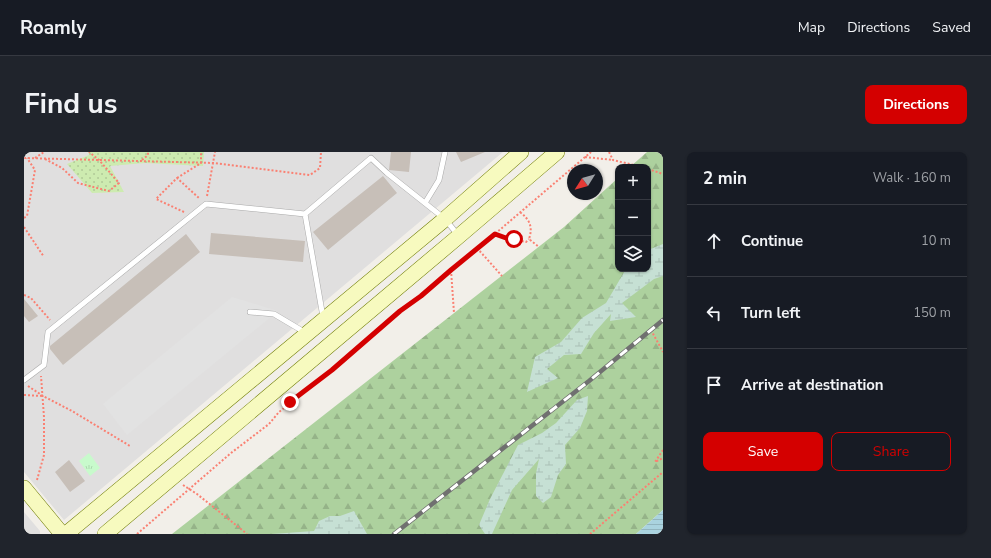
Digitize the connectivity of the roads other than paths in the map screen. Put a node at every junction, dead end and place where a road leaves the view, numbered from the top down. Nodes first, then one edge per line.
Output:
1 (445, 152) edge
2 (522, 152) edge
3 (557, 152) edge
4 (371, 155) edge
5 (425, 203) junction
6 (305, 214) junction
7 (445, 219) junction
8 (460, 236) junction
9 (250, 312) dead end
10 (324, 319) junction
11 (306, 333) junction
12 (24, 382) edge
13 (24, 488) edge
14 (62, 534) edge
15 (66, 534) edge
16 (106, 534) edge

1 - 5 lane
2 - 7 street
3 - 8 street
4 - 5 lane
4 - 6 lane
5 - 7 lane
6 - 10 lane
6 - 12 lane
7 - 8 lane
7 - 10 street
8 - 16 street
9 - 11 lane
10 - 11 street
11 - 15 street
13 - 14 street

